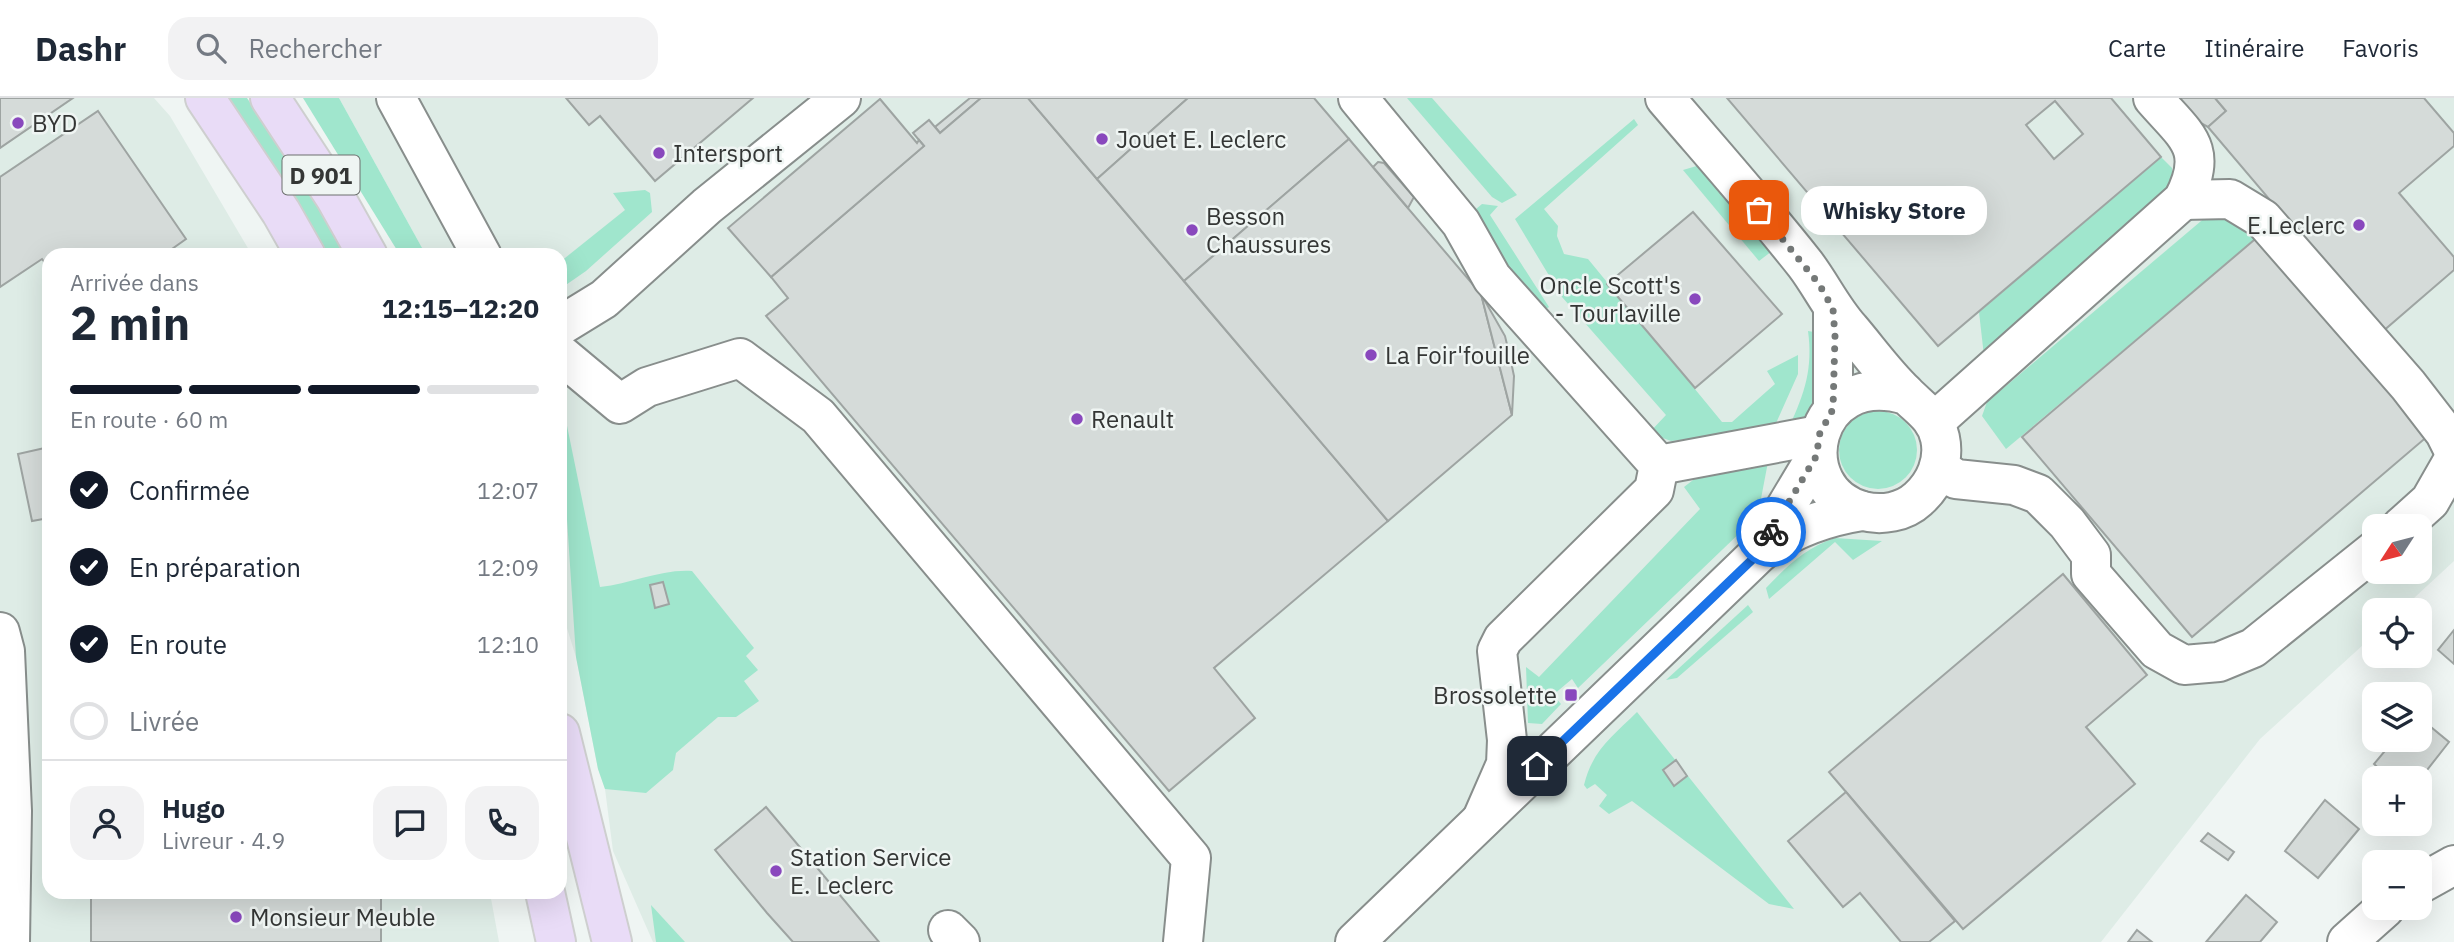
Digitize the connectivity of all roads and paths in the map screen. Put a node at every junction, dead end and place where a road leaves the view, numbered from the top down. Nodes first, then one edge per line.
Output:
1 (205, 98) edge
2 (270, 98) edge
3 (396, 98) edge
4 (841, 98) edge
5 (1358, 98) edge
6 (1665, 98) edge
7 (2153, 98) edge
8 (2183, 200) junction
9 (301, 248) edge
10 (364, 248) edge
11 (478, 248) edge
12 (1833, 309) junction
13 (567, 322) edge
14 (567, 361) edge
15 (1906, 395) junction
16 (2442, 403) edge
17 (1934, 422) junction
18 (1823, 433) junction
19 (2454, 451) edge
20 (2454, 459) edge
21 (1659, 465) junction
22 (1934, 478) junction
23 (1861, 511) junction
24 (2416, 514) edge
25 (2100, 547) junction
26 (1758, 554) junction
27 (2362, 560) edge
28 (0, 632) edge
29 (567, 761) edge
30 (1482, 819) junction
31 (2454, 865) edge
32 (2432, 877) edge
33 (547, 899) edge
34 (2372, 920) edge
35 (10, 942) edge
36 (556, 942) edge
37 (612, 942) edge
38 (1183, 942) edge
39 (1355, 942) edge
40 (2347, 942) edge

1 - 9 main road, D 901
2 - 10 main road, D 901
3 - 11 street
4 - 13 street
5 - 21 street
6 - 12 street
7 - 8 street
8 - 16 street
8 - 17 street
12 - 15 street
12 - 18 street
14 - 38 street
15 - 17 street
15 - 18 street
16 - 19 street
17 - 22 street
18 - 21 street
18 - 23 street
18 - 26 street
20 - 24 street
21 - 30 street
22 - 23 street
22 - 25 street
22 - 25 street
23 - 26 street
25 - 27 street
26 - 30 street
28 - 35 street
29 - 37 main road
30 - 39 street
31 - 32 street
33 - 36 main road
34 - 40 street

